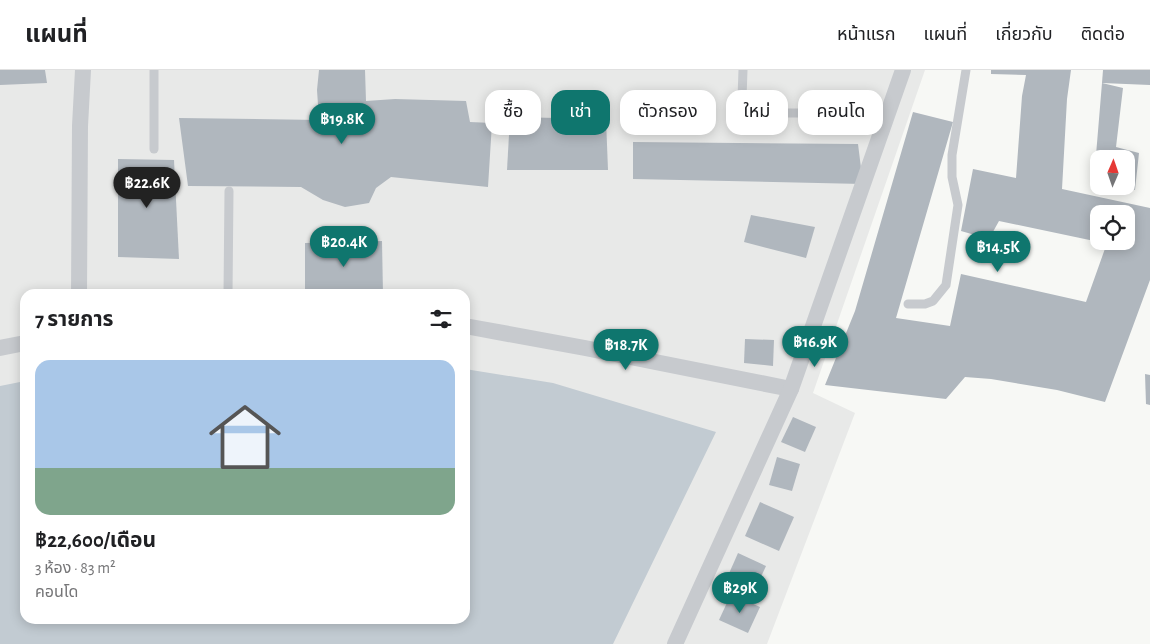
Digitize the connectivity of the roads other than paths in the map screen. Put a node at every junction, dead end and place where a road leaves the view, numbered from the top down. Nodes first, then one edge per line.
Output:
1 (83, 70) edge
2 (154, 70) edge
3 (743, 70) edge
4 (903, 70) edge
5 (966, 70) edge
6 (888, 113) junction
7 (154, 149) dead end
8 (229, 191) dead end
9 (79, 289) edge
10 (228, 289) edge
11 (908, 304) dead end
12 (470, 327) edge
13 (20, 344) edge
14 (0, 348) edge
15 (792, 388) junction
16 (674, 644) edge

1 - 9 street
2 - 7 lane
3 - 6 lane
4 - 6 street
5 - 11 lane
6 - 15 street
8 - 10 lane
12 - 15 street
13 - 14 street
15 - 16 street

